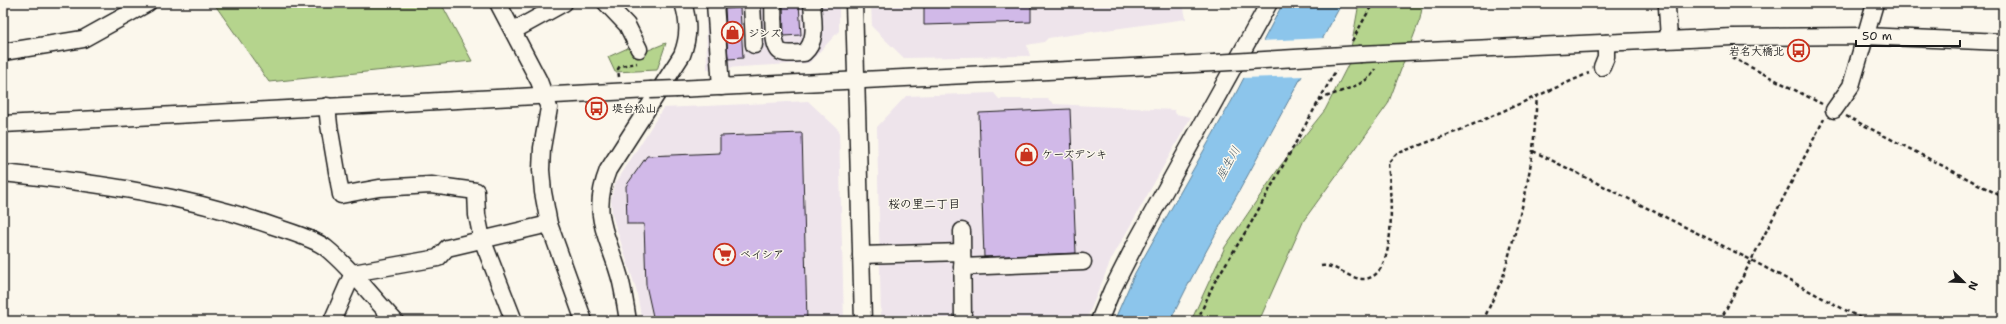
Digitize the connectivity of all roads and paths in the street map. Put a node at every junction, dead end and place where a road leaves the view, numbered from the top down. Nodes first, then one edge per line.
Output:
1 (148, 3) edge
2 (498, 3) edge
3 (564, 3) edge
4 (606, 3) edge
5 (682, 3) edge
6 (715, 3) edge
7 (752, 3) edge
8 (773, 3) edge
9 (812, 3) edge
10 (854, 3) edge
11 (1269, 3) edge
12 (1373, 3) edge
13 (1668, 3) edge
14 (1875, 3) edge
15 (514, 31) junction
16 (1865, 36) junction
17 (1732, 37) junction
18 (1669, 40) junction
19 (2003, 42) edge
20 (1606, 43) junction
21 (754, 45) dead end
22 (639, 49) dead end
23 (1356, 49) junction
24 (3, 52) edge
25 (1338, 65) dead end
26 (1602, 67) joint
27 (618, 69) dead end
28 (1375, 69) dead end
29 (619, 77) dead end
30 (857, 80) junction
31 (716, 92) junction
32 (545, 96) junction
33 (1537, 96) junction
34 (1319, 100) junction
35 (327, 106) junction
36 (1832, 109) junction
37 (3, 124) edge
38 (1533, 151) junction
39 (3, 173) edge
40 (2003, 197) edge
41 (549, 224) junction
42 (962, 231) dead end
43 (482, 239) junction
44 (861, 255) junction
45 (962, 259) junction
46 (1752, 260) junction
47 (1083, 262) dead end
48 (1321, 266) dead end
49 (354, 273) junction
50 (2003, 319) edge
51 (332, 321) edge
52 (395, 321) edge
53 (514, 321) edge
54 (584, 321) edge
55 (628, 321) edge
56 (863, 321) edge
57 (963, 321) edge
58 (1099, 321) edge
59 (1197, 321) edge
60 (1482, 321) edge
61 (1720, 321) edge
62 (1866, 321) edge
63 (1998, 321) edge

1 - 24 street
2 - 15 street
3 - 15 street
4 - 22 street
5 - 55 street
6 - 31 street
7 - 21 street
8 - 9 street
10 - 30 street
11 - 58 street
12 - 23 path
13 - 18 street
14 - 16 street
15 - 32 street
16 - 17 street
16 - 19 street
16 - 36 street
17 - 18 street
17 - 36 path
18 - 20 street
20 - 23 street
20 - 26 street
23 - 30 street, bridge
25 - 34 path
26 - 33 path
27 - 29 path
28 - 34 path
30 - 31 street
30 - 44 street
31 - 32 street, bridge
32 - 35 street
32 - 41 street
33 - 38 path
33 - 48 path
34 - 59 path
35 - 37 street
35 - 43 street
36 - 40 path
36 - 46 path
38 - 46 path
38 - 60 path
39 - 49 street
41 - 43 street
41 - 54 street
42 - 45 street
43 - 49 street
43 - 53 street
44 - 45 street
44 - 56 street
45 - 47 street
45 - 57 street
46 - 61 path
46 - 62 path
49 - 51 street
49 - 52 street
50 - 63 path

